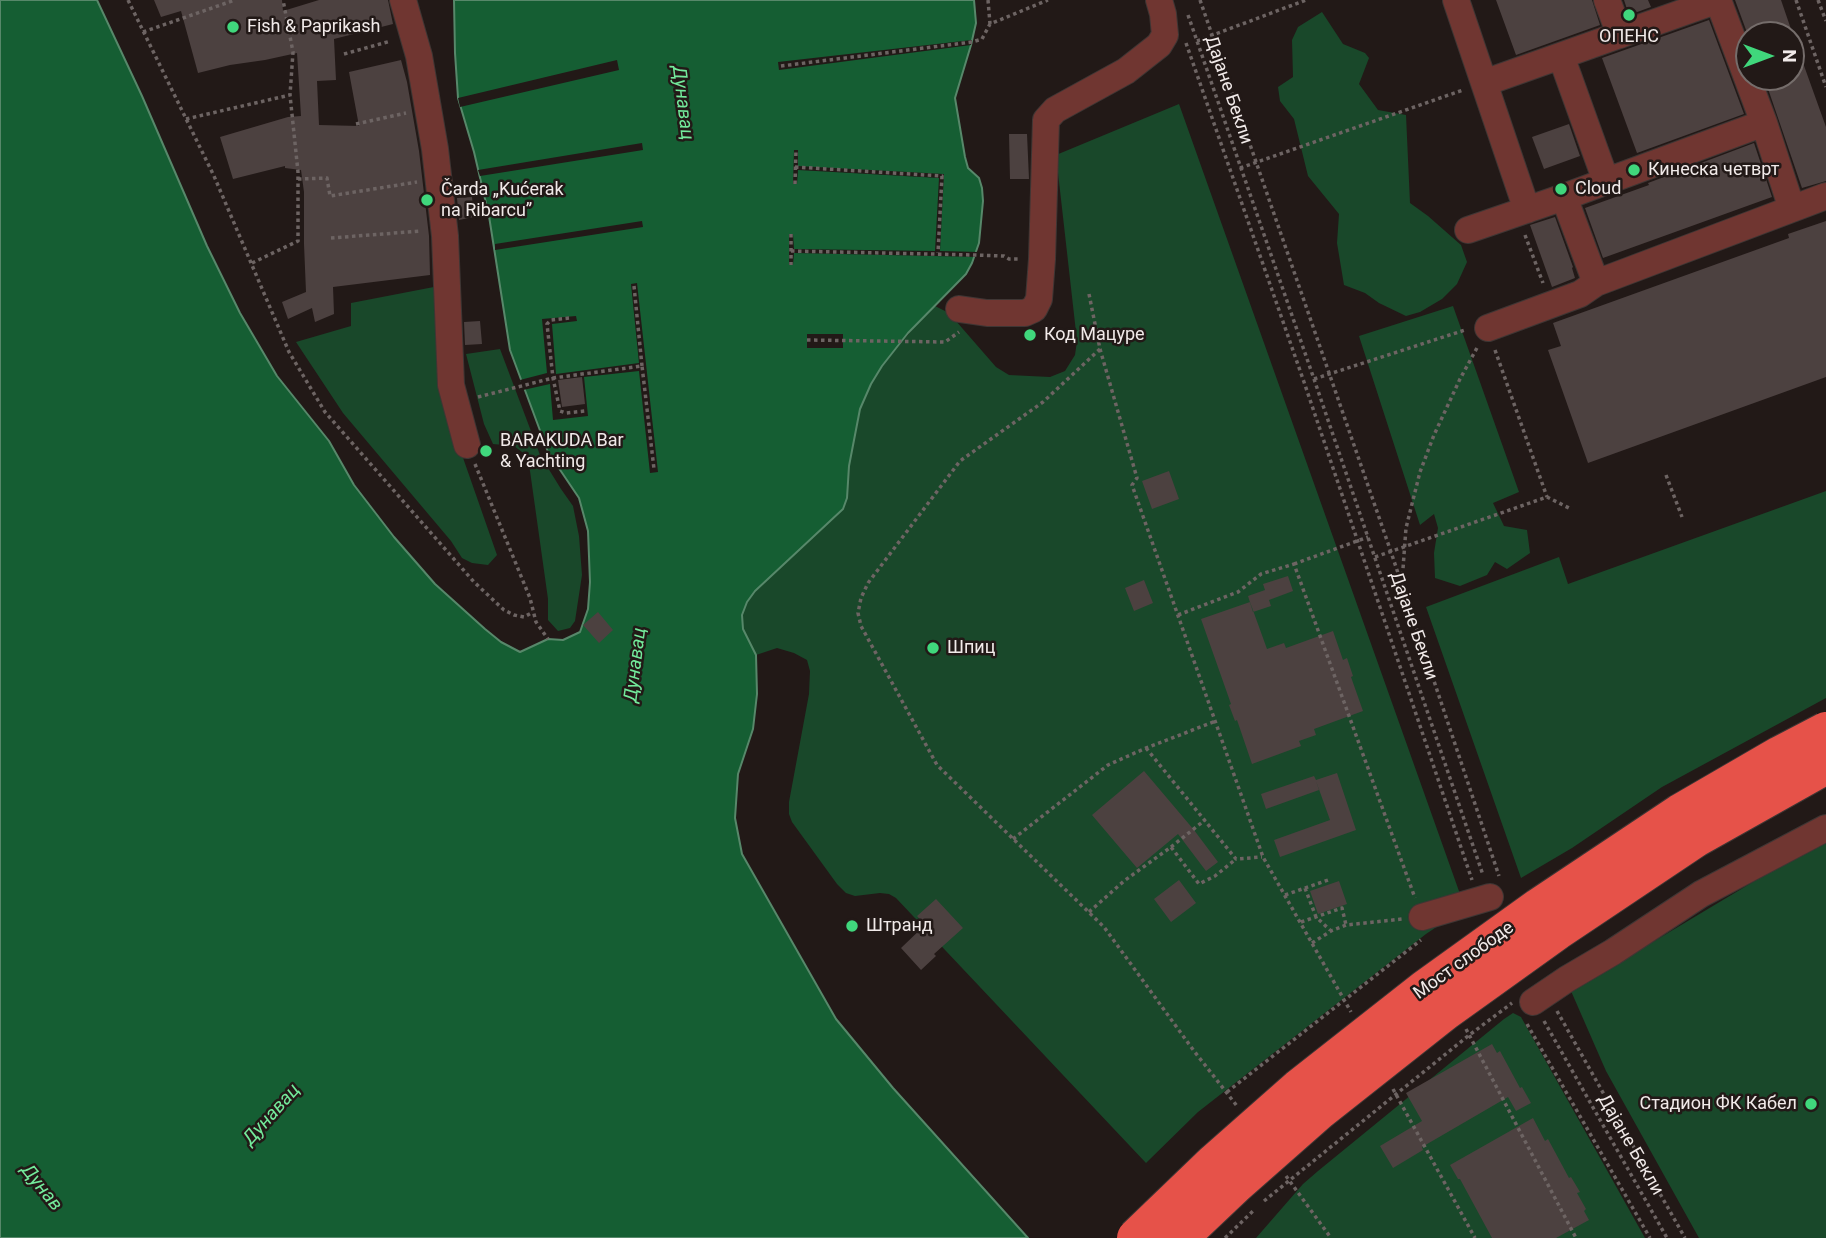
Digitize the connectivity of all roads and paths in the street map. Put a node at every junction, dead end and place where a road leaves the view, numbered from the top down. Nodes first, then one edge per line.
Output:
1 (128, 0) edge
2 (235, 0) edge
3 (283, 0) edge
4 (403, 0) edge
5 (988, 0) edge
6 (1048, 0) edge
7 (1159, 0) edge
8 (1200, 0) edge
9 (1306, 0) edge
10 (1456, 0) edge
11 (1607, 0) edge
12 (1718, 0) edge
13 (1796, 0) edge
14 (1818, 0) edge
15 (1186, 10) dead end
16 (1656, 10) edge
17 (1826, 21) edge
18 (990, 24) junction
19 (143, 32) junction
20 (1183, 33) dead end
21 (413, 35) junction
22 (1212, 35) junction
23 (1620, 35) junction
24 (1197, 41) junction
25 (344, 54) dead end
26 (1561, 56) junction
27 (781, 66) dead end
28 (1484, 83) junction
29 (1826, 87) edge
30 (290, 95) junction
31 (428, 107) junction
32 (186, 119) junction
33 (1764, 123) junction
34 (356, 124) dead end
35 (796, 150) dead end
36 (1256, 163) junction
37 (795, 167) junction
38 (1240, 168) junction
39 (439, 178) junction
40 (298, 179) junction
41 (1606, 181) junction
42 (795, 184) dead end
43 (1826, 196) edge
44 (1564, 197) junction
45 (1792, 209) junction
46 (1522, 211) junction
47 (444, 229) junction
48 (1468, 230) dead end
49 (791, 234) dead end
50 (331, 238) dead end
51 (791, 251) junction
52 (937, 253) junction
53 (1042, 259) junction
54 (251, 263) junction
55 (791, 265) dead end
56 (1596, 283) junction
57 (634, 286) dead end
58 (1088, 294) dead end
59 (1550, 305) junction
60 (959, 309) dead end
61 (569, 318) dead end
62 (1478, 329) junction
63 (807, 341) dead end
64 (945, 342) dead end
65 (1100, 349) junction
66 (642, 366) junction
67 (1329, 374) junction
68 (553, 378) junction
69 (1314, 379) junction
70 (456, 403) junction
71 (585, 411) dead end
72 (467, 445) joint
73 (654, 469) dead end
74 (1666, 475) dead end
75 (1547, 498) junction
76 (1571, 509) dead end
77 (1682, 517) dead end
78 (1368, 537) junction
79 (1357, 541) junction
80 (1404, 548) junction
81 (1391, 552) junction
82 (1375, 557) junction
83 (1294, 564) junction
84 (1401, 586) junction
85 (533, 612) junction
86 (1178, 615) junction
87 (548, 639) dead end
88 (1216, 721) junction
89 (1826, 731) edge
90 (1146, 748) junction
91 (1826, 765) edge
92 (1205, 820) junction
93 (1826, 828) edge
94 (1013, 839) junction
95 (1171, 847) junction
96 (1263, 857) junction
97 (1236, 859) junction
98 (1331, 879) dead end
99 (1305, 888) junction
100 (1490, 891) junction
101 (1285, 895) junction
102 (1089, 912) junction
103 (1316, 917) junction
104 (1422, 917) junction
105 (1300, 922) junction
106 (1346, 925) junction
107 (1331, 931) junction
108 (1312, 943) junction
109 (1344, 1000) junction
110 (1535, 1005) junction
111 (1463, 1023) dead end
112 (1227, 1091) junction
113 (1396, 1094) dead end
114 (1242, 1114) dead end
115 (1281, 1169) dead end
116 (1136, 1238) edge
117 (1179, 1238) edge
118 (1331, 1238) edge
119 (1475, 1238) edge
120 (1576, 1238) edge
121 (1650, 1238) edge
122 (1667, 1238) edge
123 (1685, 1238) edge

1 - 19 path
2 - 19 path
3 - 30 path
4 - 21 lane
5 - 18 path
6 - 18 path
7 - 53 lane
8 - 22 path
9 - 22 path
10 - 28 lane
11 - 23 lane
12 - 16 lane
12 - 33 lane
13 - 29 path
14 - 17 path
15 - 24 path, Дајане Бекли
16 - 23 lane
18 - 27 path
19 - 32 path
20 - 79 path
21 - 25 path
21 - 31 lane
22 - 24 path
22 - 36 path
23 - 26 lane
24 - 38 path, Дајане Бекли
26 - 28 lane
26 - 41 lane
28 - 36 path
28 - 46 lane
30 - 32 path
30 - 40 path
31 - 34 path
31 - 39 lane
32 - 54 path
33 - 41 lane
33 - 45 lane
35 - 37 path
36 - 38 path
36 - 67 path
37 - 42 path
37 - 52 path
38 - 69 path, Дајане Бекли
39 - 40 path
39 - 47 lane
40 - 54 path
41 - 44 lane
43 - 45 lane
44 - 46 lane
44 - 56 lane
45 - 56 lane
46 - 48 lane
46 - 59 path
47 - 50 path
47 - 70 lane
49 - 51 path
51 - 52 path
51 - 55 path
52 - 53 path
53 - 60 lane
54 - 85 path
56 - 59 lane
57 - 66 path
58 - 65 path
59 - 62 lane
61 - 68 path
62 - 67 path
62 - 75 path
62 - 80 path
63 - 64 path
65 - 86 path
65 - 94 path
66 - 68 path
66 - 73 path
67 - 69 path
67 - 81 path
68 - 70 path
68 - 71 path
69 - 78 path, Дајане Бекли
70 - 72 lane
72 - 85 path
74 - 77 path
75 - 76 path
75 - 80 path
78 - 79 path
78 - 82 path, Дајане Бекли
79 - 83 path
79 - 100 path
80 - 81 path
80 - 84 path
81 - 82 path
81 - 84 path
82 - 100 path, Дајане Бекли
83 - 86 path
83 - 104 path
84 - 100 path
85 - 87 path
86 - 88 path
88 - 90 path
88 - 96 path
89 - 116 highway, Мост слободе, bridge
90 - 92 path
90 - 94 path
91 - 117 highway, Мост слободе, bridge
92 - 95 path
92 - 97 path
93 - 110 lane
94 - 102 path
95 - 97 path
95 - 102 path
96 - 97 path
96 - 101 path
98 - 99 path
99 - 101 path
99 - 103 path
100 - 104 lane
101 - 105 path
102 - 112 path
103 - 105 path
103 - 106 path
103 - 107 path
104 - 106 path
104 - 109 path
105 - 108 path
106 - 107 path
107 - 108 path
108 - 109 path
109 - 112 path
110 - 121 path
110 - 122 path, Дајане Бекли
110 - 123 path
111 - 120 path
112 - 114 path
113 - 119 path
115 - 118 path

